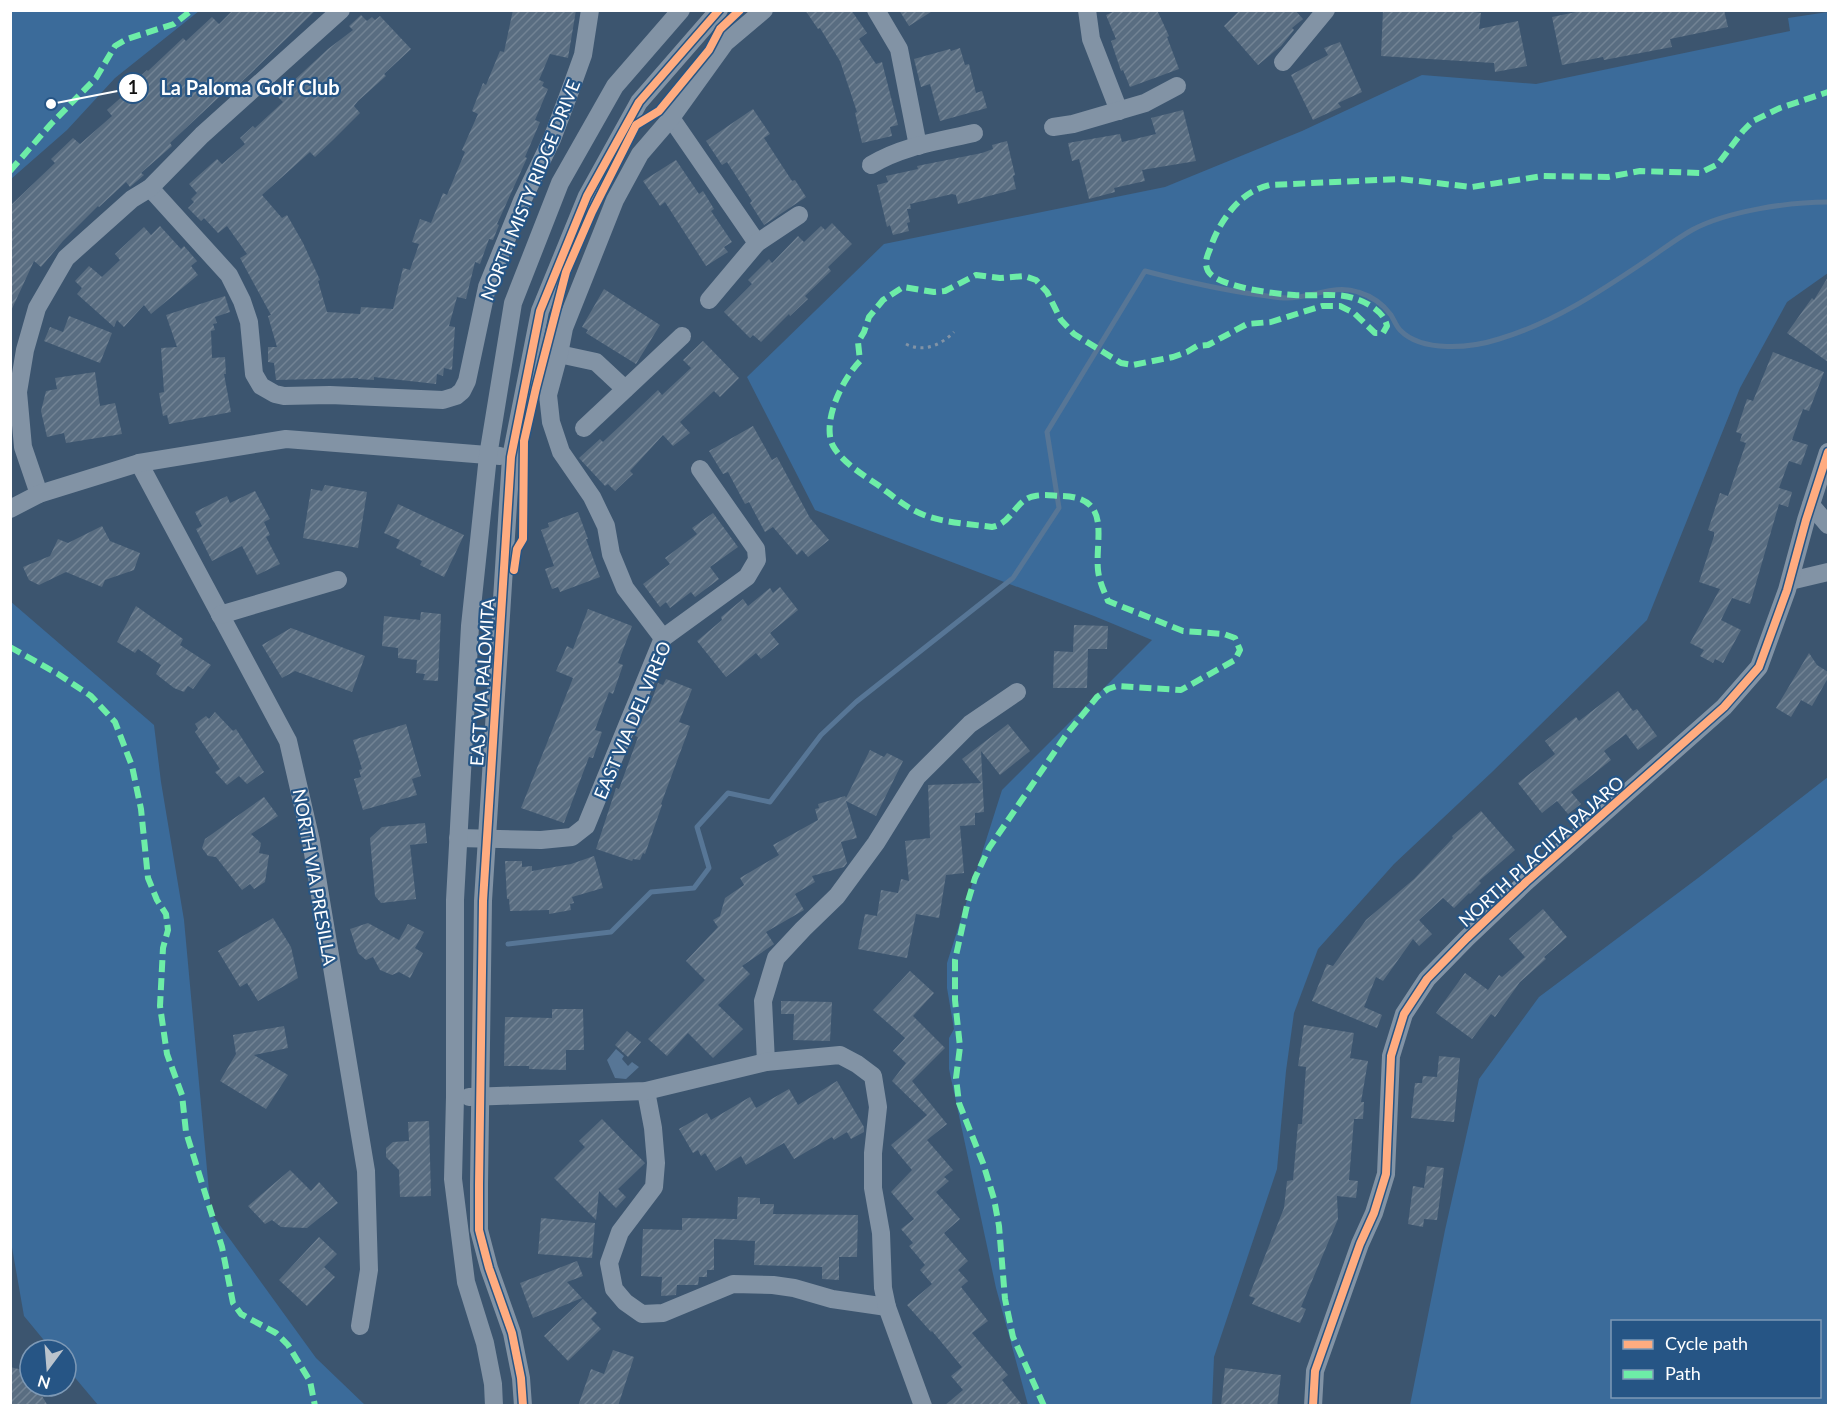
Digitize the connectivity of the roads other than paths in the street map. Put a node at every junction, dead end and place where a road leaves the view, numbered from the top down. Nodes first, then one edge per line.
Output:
1 (341, 10) edge
2 (590, 10) edge
3 (681, 10) edge
4 (719, 10) edge
5 (764, 10) edge
6 (876, 10) edge
7 (1087, 10) edge
8 (1326, 10) edge
9 (1284, 62) dead end
10 (1177, 86) dead end
11 (1119, 111) junction
12 (671, 118) junction
13 (1053, 127) dead end
14 (974, 133) dead end
15 (918, 146) junction
16 (871, 165) dead end
17 (150, 188) junction
18 (798, 214) dead end
19 (757, 243) junction
20 (709, 300) dead end
21 (682, 336) dead end
22 (559, 354) junction
23 (626, 389) junction
24 (584, 428) dead end
25 (1828, 452) edge
26 (488, 456) junction
27 (511, 457) junction
28 (139, 463) junction
29 (700, 469) dead end
30 (39, 494) junction
31 (1811, 505) junction
32 (10, 509) edge
33 (1828, 525) edge
34 (1828, 572) edge
35 (338, 580) dead end
36 (1790, 581) junction
37 (220, 615) junction
38 (663, 638) junction
39 (1017, 692) dead end
40 (458, 838) junction
41 (487, 840) junction
42 (766, 1062) junction
43 (646, 1091) junction
44 (455, 1097) junction
45 (480, 1097) junction
46 (887, 1307) junction
47 (360, 1326) dead end
48 (494, 1406) edge
49 (523, 1406) edge
50 (923, 1406) edge
51 (1313, 1406) edge

1 - 17 street
2 - 17 street, NORTH MISTY RIDGE DRIVE
3 - 26 street, EAST VIA PALOMITA
4 - 27 street, EAST VIA PALOMITA
5 - 12 street
6 - 15 street
7 - 11 street
8 - 9 street
10 - 11 street
11 - 13 street
12 - 19 street
12 - 22 street
14 - 15 street
15 - 16 street
17 - 30 street
18 - 19 street
19 - 20 street
21 - 23 street
22 - 23 street
22 - 38 street
23 - 24 street
25 - 31 street, NORTH PLACIITA PAJARO
26 - 27 street
26 - 28 street
26 - 40 street, EAST VIA PALOMITA
27 - 41 street, EAST VIA PALOMITA
28 - 30 street
28 - 37 street, NORTH VIA PRESILLA
29 - 38 street, EAST VIA DEL VIREO
30 - 32 street
31 - 33 street
31 - 36 street, NORTH PLACIITA PAJARO
34 - 36 street
35 - 37 street
36 - 51 street, NORTH PLACIITA PAJARO
37 - 47 street, NORTH VIA PRESILLA
38 - 41 street, EAST VIA DEL VIREO
39 - 42 street
40 - 41 street, EAST VIA DEL VIREO
40 - 44 street, EAST VIA PALOMITA
41 - 45 street, EAST VIA PALOMITA
42 - 43 street
42 - 46 street
43 - 45 street
43 - 46 street
44 - 45 street
44 - 48 street, EAST VIA PALOMITA
45 - 49 street, EAST VIA PALOMITA
46 - 50 street

